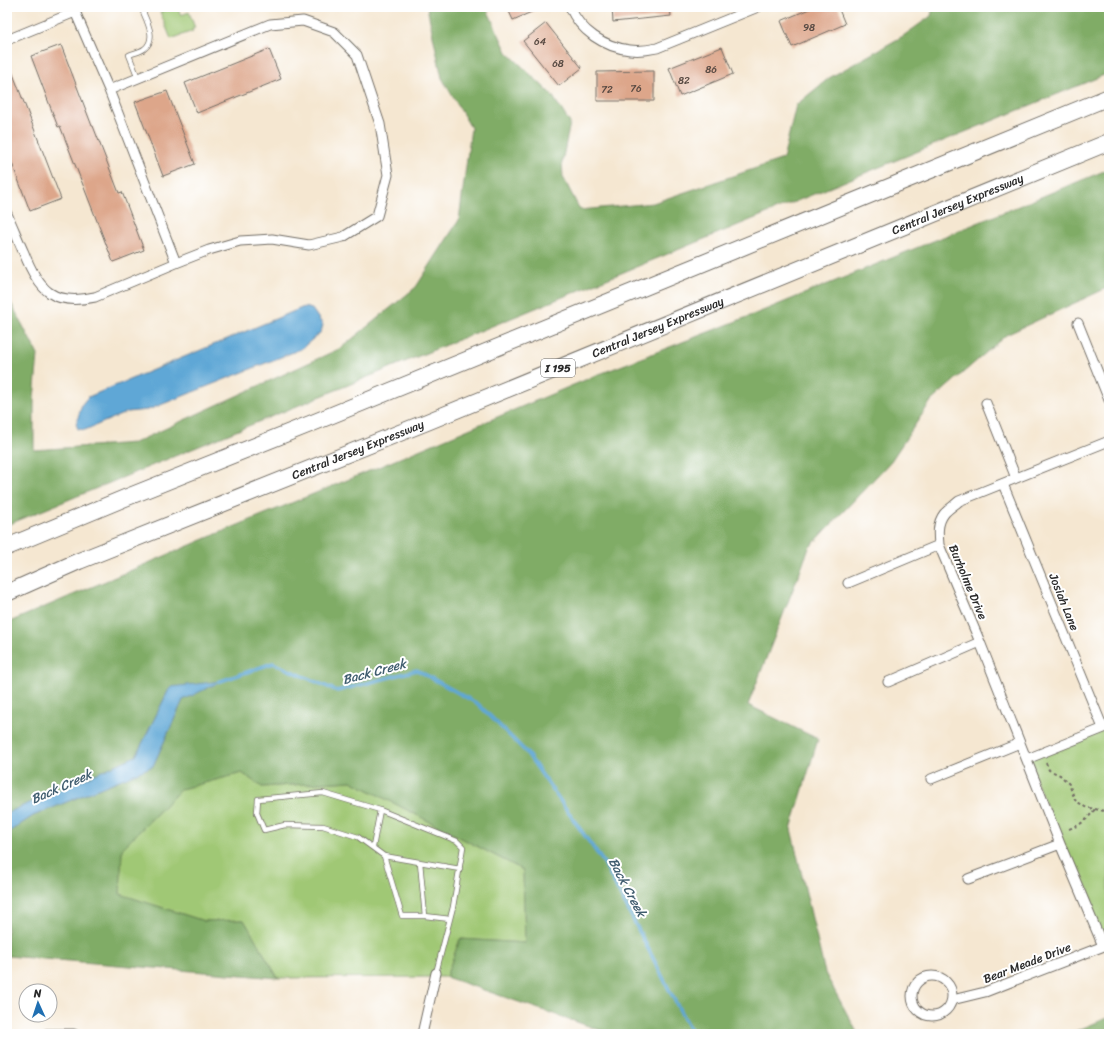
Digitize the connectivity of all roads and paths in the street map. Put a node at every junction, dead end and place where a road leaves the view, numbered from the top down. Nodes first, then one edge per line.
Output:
1 (88, 7) edge
2 (141, 7) edge
3 (570, 7) edge
4 (758, 7) edge
5 (74, 9) edge
6 (7, 40) edge
7 (138, 78) junction
8 (109, 90) junction
9 (1109, 97) edge
10 (1109, 142) edge
11 (7, 214) edge
12 (176, 263) junction
13 (1078, 323) dead end
14 (1109, 400) edge
15 (986, 403) dead end
16 (1109, 441) edge
17 (1016, 478) junction
18 (1003, 484) junction
19 (939, 545) junction
20 (7, 547) edge
21 (848, 583) dead end
22 (7, 593) edge
23 (980, 642) junction
24 (888, 682) dead end
25 (1106, 727) edge
26 (1020, 742) junction
27 (1027, 759) junction
28 (1046, 763) dead end
29 (931, 780) dead end
30 (1095, 809) junction
31 (380, 810) junction
32 (1109, 812) edge
33 (1069, 830) dead end
34 (1060, 844) junction
35 (373, 847) junction
36 (384, 856) junction
37 (420, 862) junction
38 (460, 869) junction
39 (968, 879) dead end
40 (425, 916) junction
41 (450, 919) junction
42 (1106, 945) edge
43 (436, 973) joint
44 (952, 1000) junction
45 (46, 1034) edge
46 (74, 1034) edge
47 (422, 1034) edge

1 - 5 lane
2 - 7 lane
3 - 4 street
5 - 6 street
5 - 8 street
7 - 8 street
7 - 12 street
8 - 12 street
9 - 20 highway
10 - 22 highway, Central Jersey Expressway / I 195
11 - 12 street
13 - 14 street
15 - 17 street
16 - 17 street, Burholme Drive
17 - 18 street, Burholme Drive
18 - 19 street, Burholme Drive
18 - 25 street, Josiah Lane
19 - 21 street
19 - 23 street, Burholme Drive
23 - 24 street
23 - 26 street, Burholme Drive
25 - 27 street
26 - 27 street, Burholme Drive
26 - 29 street
27 - 34 street, Burholme Drive
28 - 30 path
30 - 32 path
30 - 33 path
31 - 35 lane
31 - 35 lane
31 - 38 lane
34 - 39 street
34 - 42 street, Burholme Drive
35 - 36 lane
36 - 37 lane
36 - 40 lane
37 - 38 lane
37 - 40 lane
38 - 41 lane
40 - 41 lane
41 - 43 lane
42 - 44 street, Bear Meade Drive
43 - 47 street
44 - 44 street
45 - 46 street

